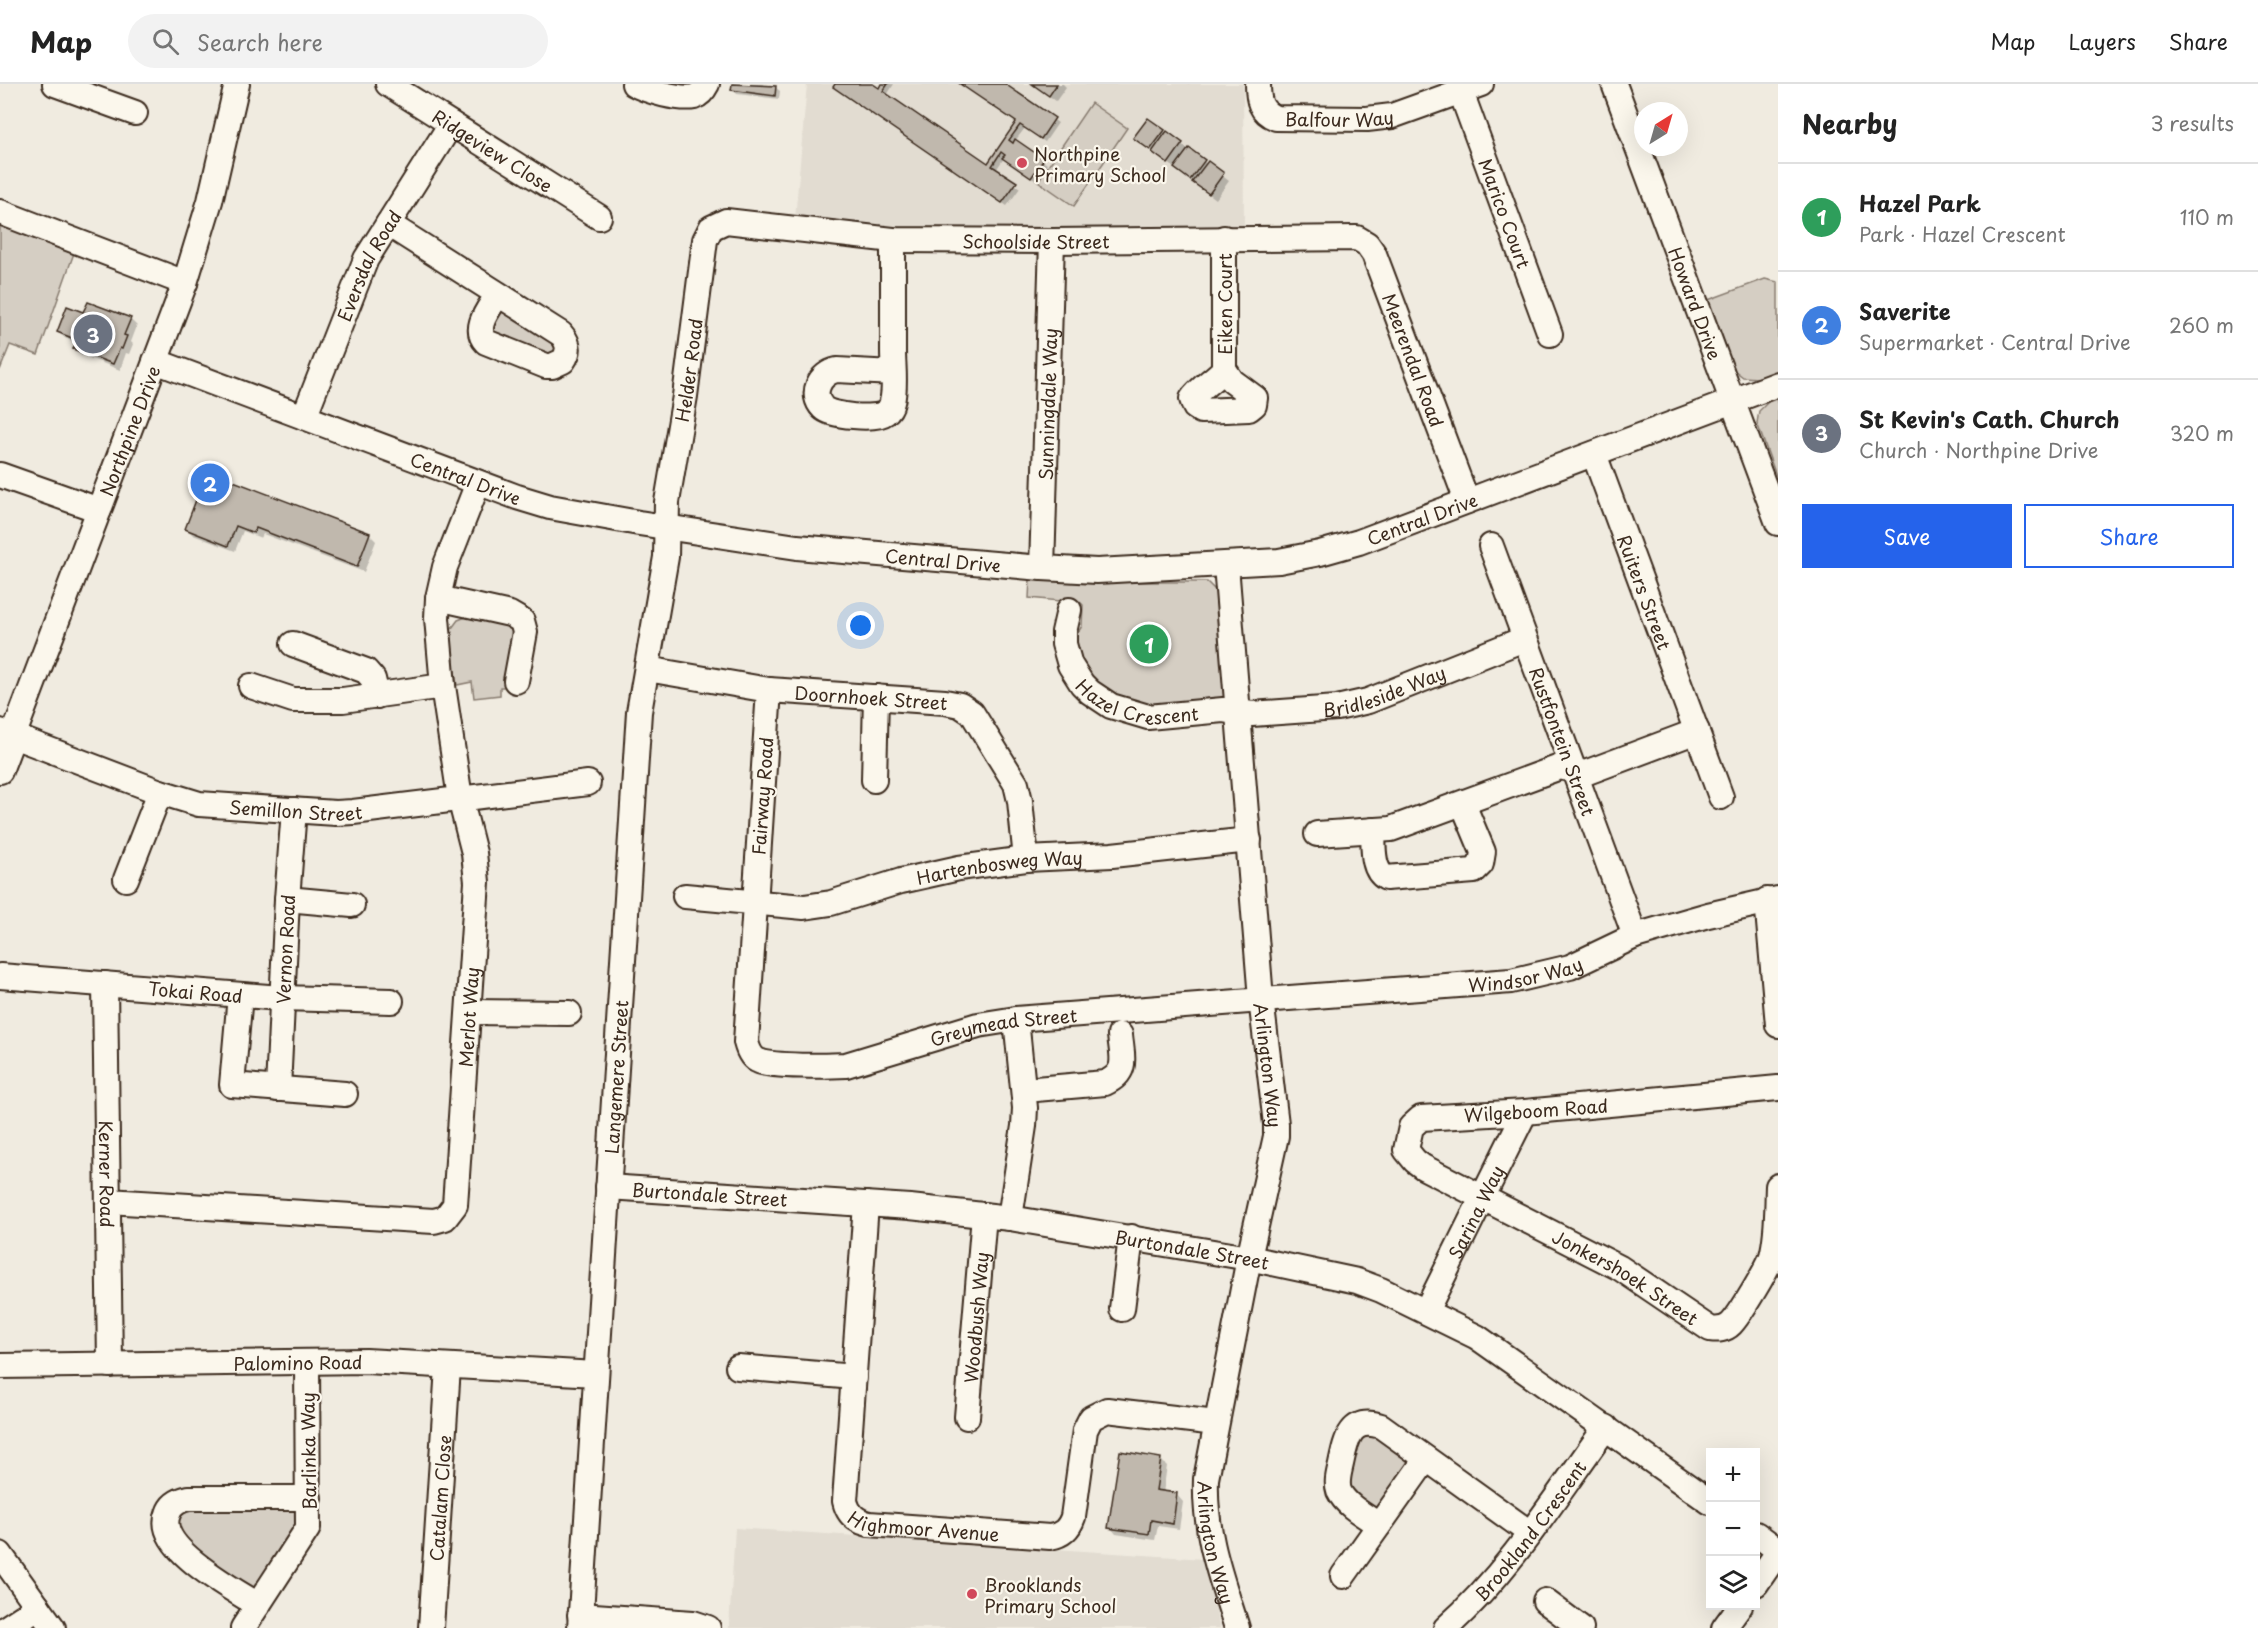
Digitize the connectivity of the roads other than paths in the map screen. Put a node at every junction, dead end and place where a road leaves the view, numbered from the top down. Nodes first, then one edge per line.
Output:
1 (55, 84) edge
2 (237, 84) edge
3 (388, 84) edge
4 (634, 84) edge
5 (707, 84) edge
6 (1258, 84) edge
7 (1614, 84) edge
8 (81, 88) edge
9 (1471, 88) edge
10 (135, 114) dead end
11 (451, 124) junction
12 (0, 212) edge
13 (599, 217) dead end
14 (726, 221) joint
15 (388, 224) junction
16 (1346, 236) joint
17 (1224, 238) junction
18 (893, 240) junction
19 (1052, 241) junction
20 (185, 283) junction
21 (498, 294) dead end
22 (1550, 334) dead end
23 (155, 361) junction
24 (1224, 369) dead end
25 (893, 373) dead end
26 (1778, 384) edge
27 (1733, 401) junction
28 (304, 417) junction
29 (1594, 454) junction
30 (0, 475) edge
31 (478, 483) junction
32 (1467, 501) junction
33 (99, 510) junction
34 (1778, 523) edge
35 (667, 528) junction
36 (1491, 546) dead end
37 (1226, 565) junction
38 (1042, 568) junction
39 (438, 598) junction
40 (1069, 610) dead end
41 (1524, 639) junction
42 (293, 644) dead end
43 (647, 669) junction
44 (516, 681) dead end
45 (250, 686) dead end
46 (443, 686) junction
47 (769, 690) junction
48 (377, 696) junction
49 (876, 697) junction
50 (1238, 712) junction
51 (1697, 731) junction
52 (7, 734) edge
53 (1573, 770) junction
54 (0, 771) edge
55 (874, 780) dead end
56 (588, 783) dead end
57 (160, 792) junction
58 (1721, 797) dead end
59 (460, 798) junction
60 (1463, 804) junction
61 (294, 810) junction
62 (1373, 830) junction
63 (1317, 834) dead end
64 (1249, 840) junction
65 (1026, 860) junction
66 (126, 879) dead end
67 (685, 896) dead end
68 (286, 899) junction
69 (1772, 899) edge
70 (754, 903) junction
71 (352, 905) dead end
72 (1635, 936) junction
73 (0, 976) edge
74 (105, 984) junction
75 (240, 995) junction
76 (281, 998) junction
77 (1261, 999) junction
78 (391, 1001) dead end
79 (469, 1012) junction
80 (569, 1013) dead end
81 (1016, 1019) junction
82 (1778, 1025) edge
83 (1120, 1035) dead end
84 (750, 1054) joint
85 (1778, 1088) edge
86 (278, 1089) junction
87 (1024, 1090) junction
88 (345, 1094) dead end
89 (1525, 1112) junction
90 (1778, 1186) edge
91 (608, 1187) junction
92 (1482, 1196) junction
93 (108, 1201) junction
94 (866, 1204) junction
95 (984, 1215) junction
96 (1010, 1218) junction
97 (1131, 1237) junction
98 (1249, 1258) junction
99 (1122, 1309) dead end
100 (1426, 1311) junction
101 (307, 1363) junction
102 (110, 1365) junction
103 (0, 1366) edge
104 (448, 1367) junction
105 (738, 1367) dead end
106 (596, 1374) junction
107 (854, 1377) junction
108 (967, 1417) dead end
109 (1216, 1423) junction
110 (1606, 1427) junction
111 (1426, 1458) junction
112 (309, 1498) junction
113 (1706, 1499) edge
114 (1379, 1525) junction
115 (1530, 1533) junction
116 (1760, 1538) edge
117 (1778, 1551) edge
118 (0, 1554) edge
119 (1343, 1576) dead end
120 (1760, 1577) edge
121 (1545, 1601) dead end
122 (258, 1605) junction
123 (38, 1606) junction
124 (1737, 1610) edge
125 (580, 1621) edge
126 (6, 1628) edge
127 (53, 1628) edge
128 (243, 1628) edge
129 (431, 1628) edge
130 (708, 1628) edge
131 (1237, 1628) edge
132 (1446, 1628) edge
133 (1581, 1628) edge
134 (1724, 1628) edge

1 - 8 street
2 - 20 street, Northpine Drive
3 - 11 street, Ridgeview Close
4 - 5 street
6 - 9 street, Balfour Way
7 - 27 street, Howard Drive
8 - 10 street
9 - 22 street, Marico Court
11 - 13 street, Ridgeview Close
11 - 15 street, Eversdal Road
12 - 20 street
14 - 18 street, Schoolside Street
14 - 35 street, Helder Road
15 - 21 street
15 - 28 street, Eversdal Road
16 - 17 street, Schoolside Street
16 - 32 street, Meerendal Road
17 - 19 street, Schoolside Street
17 - 24 street, Eiken Court
18 - 19 street, Schoolside Street
18 - 25 street
19 - 38 street, Sunningdale Way
20 - 23 street, Northpine Drive
23 - 28 street, Central Drive
23 - 33 street, Northpine Drive
26 - 27 street, Central Drive
27 - 29 street, Central Drive
27 - 34 street, Howard Drive
28 - 31 street, Central Drive
29 - 32 street, Central Drive
29 - 51 street, Ruiters Street
30 - 33 street
31 - 35 street, Central Drive
31 - 39 street, Merlot Way
32 - 37 street, Central Drive
33 - 52 street, Northpine Drive
35 - 38 street, Central Drive
35 - 43 street, Langemere Street
36 - 41 street, Rustfontein Street
37 - 38 street, Central Drive
37 - 50 street, Arlington Way
39 - 44 street
39 - 46 street, Merlot Way
40 - 50 street, Hazel Crescent
41 - 50 street, Bridleside Way
41 - 53 street, Rustfontein Street
42 - 48 street
43 - 47 street, Doornhoek Street
43 - 91 street, Langemere Street
45 - 48 street
46 - 48 street
46 - 59 street, Merlot Way
47 - 49 street, Doornhoek Street
47 - 70 street, Fairway Road
49 - 55 street
49 - 65 street, Doornhoek Street
50 - 64 street, Arlington Way
51 - 53 street
51 - 58 street, Ruiters Street
52 - 54 street, Northpine Drive
52 - 57 street, Semillon Street
53 - 60 street
53 - 72 street, Rustfontein Street
56 - 59 street, Semillon Street
57 - 61 street, Semillon Street
57 - 66 street
59 - 61 street, Semillon Street
59 - 79 street, Merlot Way
60 - 62 street
60 - 62 street
61 - 68 street, Vernon Road
62 - 63 street
64 - 65 street, Hartenbosweg Way
64 - 77 street, Arlington Way
65 - 70 street, Hartenbosweg Way
67 - 70 street
68 - 71 street
68 - 76 street, Vernon Road
69 - 72 street, Windsor Way
69 - 82 street
70 - 84 street, Fairway Road
72 - 77 street, Windsor Way
73 - 74 street, Tokai Road
74 - 75 street, Tokai Road
74 - 93 street, Kerner Road
75 - 76 street, Tokai Road
75 - 86 street
76 - 78 street, Tokai Road
76 - 86 street, Vernon Road
77 - 81 street, Greymead Street
77 - 98 street, Arlington Way
79 - 80 street
79 - 93 street, Merlot Way
81 - 84 street, Greymead Street
81 - 87 street
83 - 87 street
85 - 89 street, Wilgeboom Road
86 - 88 street
87 - 96 street
89 - 92 street, Sarina Way
89 - 92 street, Wilgeboom Road
90 - 92 street, Jonkershoek Street
91 - 94 street, Burtondale Street
91 - 106 street, Langemere Street
92 - 100 street, Sarina Way
93 - 102 street, Kerner Road
94 - 95 street, Burtondale Street
94 - 107 street, Highmoor Avenue
95 - 96 street, Burtondale Street
95 - 108 street, Woodbush Way
96 - 97 street, Burtondale Street
97 - 98 street, Burtondale Street
97 - 99 street
98 - 100 street, Burtondale Street
98 - 109 street, Arlington Way
100 - 110 street, Burtondale Street
101 - 102 street, Palomino Road
101 - 104 street, Palomino Road
101 - 112 street, Barlinka Way
102 - 103 street, Palomino Road
104 - 106 street, Palomino Road
104 - 129 street, Catalam Close
105 - 107 street
106 - 125 street, Langemere Street
107 - 109 street, Highmoor Avenue
109 - 131 street, Arlington Way
110 - 113 street, Burtondale Street
110 - 115 street, Brookland Crescent
111 - 114 street
111 - 114 street
111 - 115 street
112 - 122 street, Barlinka Way
112 - 122 street
114 - 119 street
115 - 132 street, Brookland Crescent
116 - 117 street
117 - 120 street
118 - 123 street
121 - 133 street
122 - 128 street, Barlinka Way
123 - 126 street
123 - 127 street
124 - 134 street
125 - 130 street

